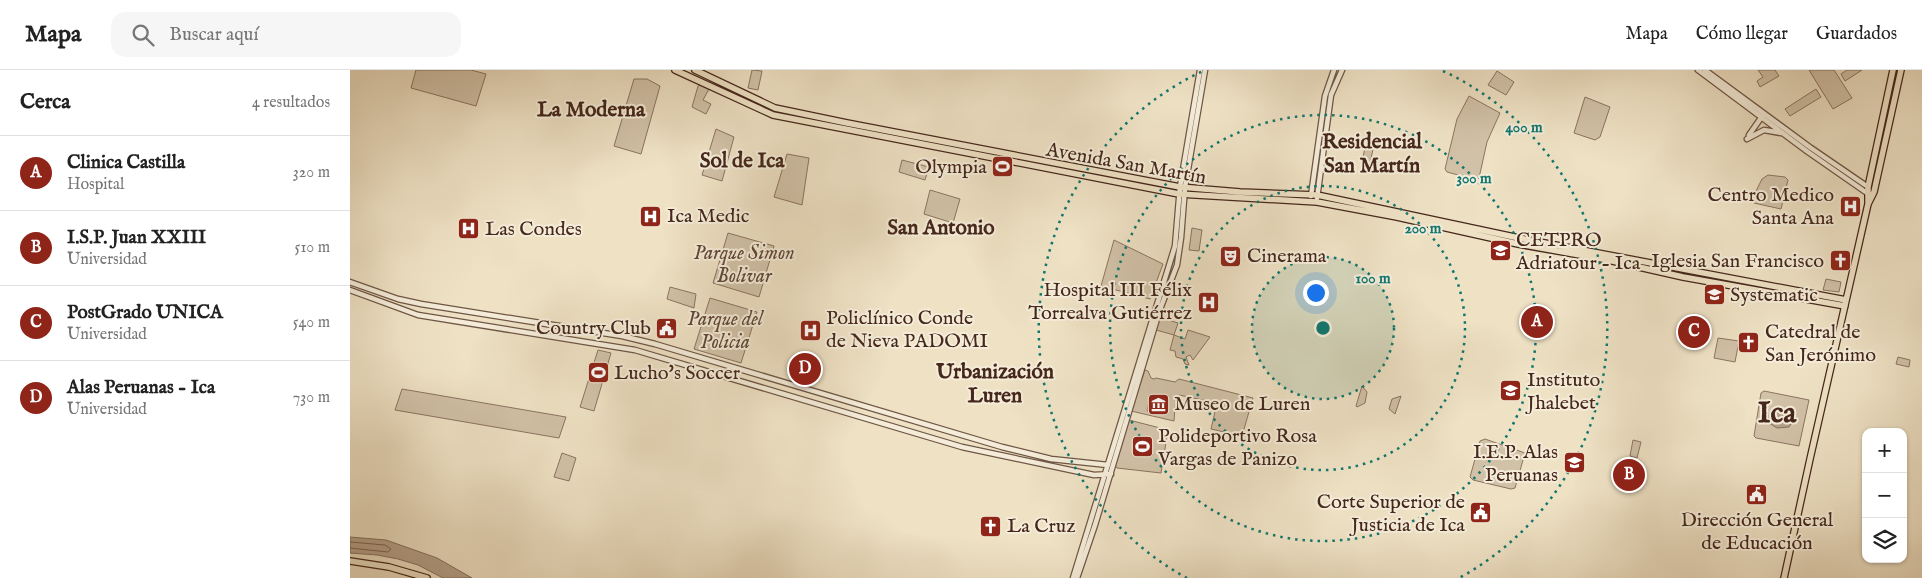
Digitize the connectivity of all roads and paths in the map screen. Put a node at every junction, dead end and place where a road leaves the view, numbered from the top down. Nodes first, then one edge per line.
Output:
1 (675, 70) edge
2 (695, 70) edge
3 (1200, 70) edge
4 (1205, 70) edge
5 (1334, 70) edge
6 (1342, 70) edge
7 (1698, 70) edge
8 (1705, 70) edge
9 (1893, 70) edge
10 (1901, 70) edge
11 (1763, 115) junction
12 (1785, 134) junction
13 (1182, 191) junction
14 (1870, 191) junction
15 (1314, 195) junction
16 (1314, 202) junction
17 (350, 282) edge
18 (350, 290) edge
19 (1845, 303) junction
20 (1108, 465) junction
21 (1108, 474) junction
22 (1094, 475) junction
23 (1100, 488) junction
24 (350, 562) edge
25 (427, 578) edge
26 (1073, 578) edge
27 (1077, 578) edge
28 (1784, 578) edge

1 - 13 main road, Avenida San Martín
2 - 13 main road, Avenida San Martín
3 - 13 street
4 - 13 street
5 - 15 street
6 - 15 street
7 - 11 street
8 - 11 street
9 - 14 main road
10 - 14 main road
11 - 12 street
11 - 12 street
11 - 14 street
12 - 14 street
13 - 15 main road, Avenida San Martín
13 - 16 main road, Avenida San Martín
13 - 20 street
13 - 21 street
14 - 19 main road
15 - 16 street
15 - 19 main road, Avenida San Martín
16 - 19 main road, Avenida San Martín
17 - 20 street
18 - 22 street
19 - 28 main road
20 - 21 street
21 - 22 street
21 - 23 street
21 - 27 street
22 - 23 street
23 - 26 street
24 - 25 main road

